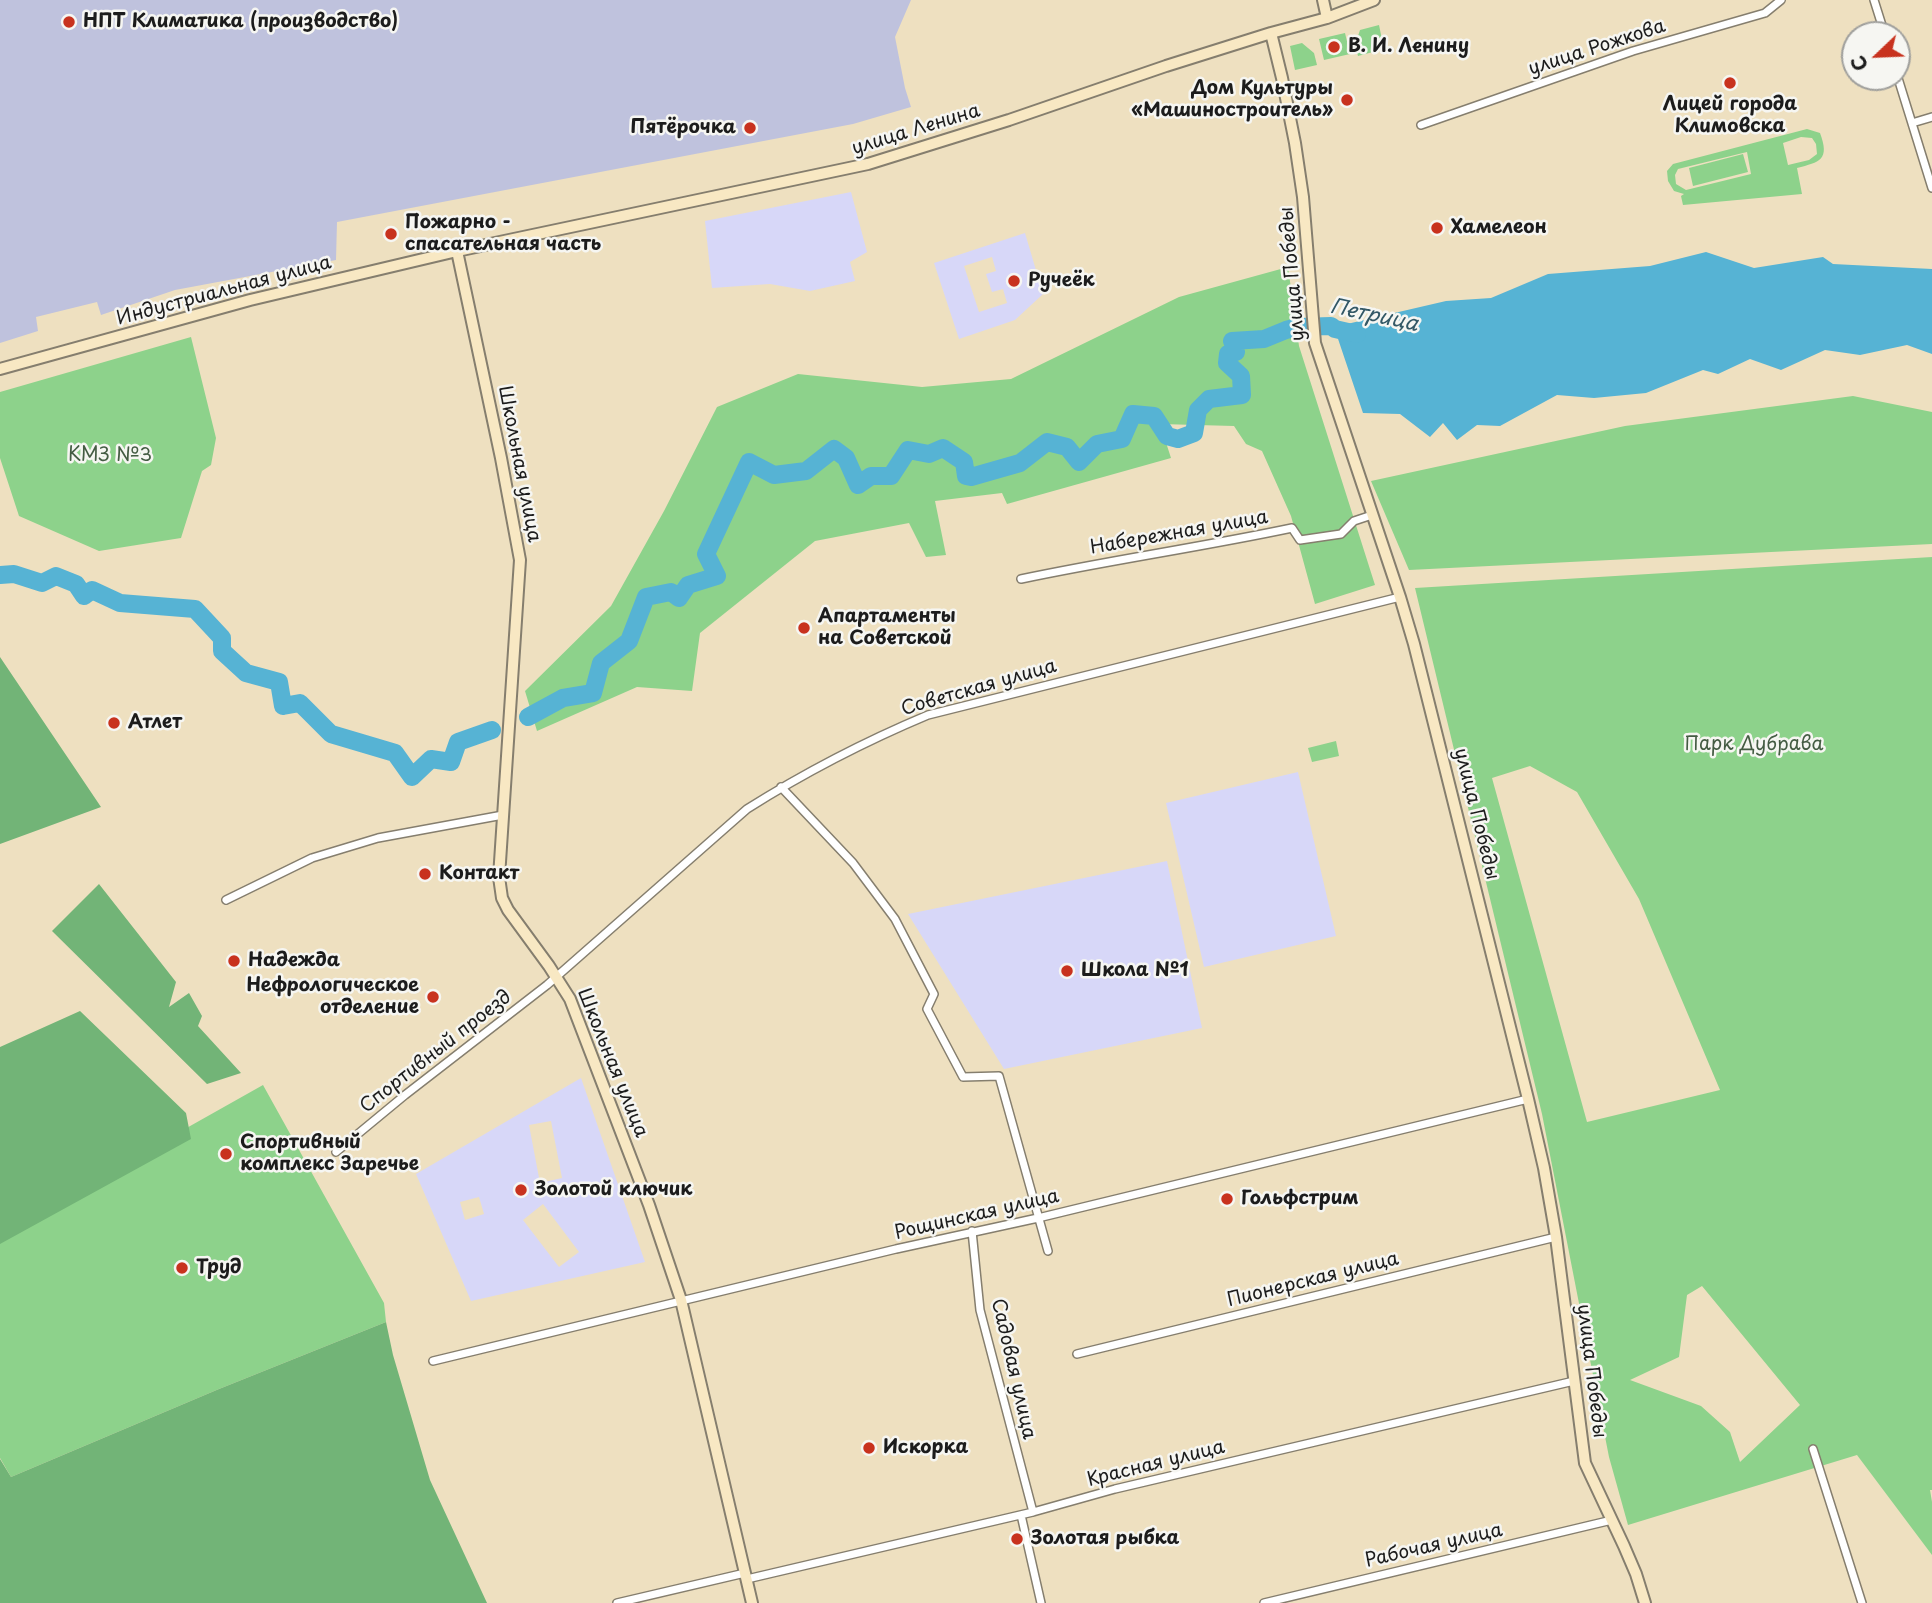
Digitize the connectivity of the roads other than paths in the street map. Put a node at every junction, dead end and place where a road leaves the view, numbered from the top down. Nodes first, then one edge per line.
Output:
1 (1323, 0) edge
2 (1374, 0) edge
3 (1781, 0) edge
4 (1874, 0) edge
5 (1326, 18) junction
6 (1881, 21) edge
7 (1270, 33) junction
8 (1902, 91) edge
9 (1932, 117) edge
10 (1912, 123) junction
11 (1421, 125) dead end
12 (1932, 188) edge
13 (457, 251) junction
14 (0, 369) edge
15 (1372, 515) junction
16 (1021, 579) dead end
17 (1400, 597) junction
18 (781, 787) junction
19 (503, 815) junction
20 (226, 900) dead end
21 (556, 977) junction
22 (1528, 1099) junction
23 (335, 1152) dead end
24 (1038, 1218) junction
25 (972, 1231) junction
26 (1556, 1237) junction
27 (1048, 1251) dead end
28 (681, 1300) junction
29 (1077, 1354) dead end
30 (433, 1361) dead end
31 (1574, 1381) junction
32 (1813, 1450) dead end
33 (1033, 1512) junction
34 (1021, 1515) junction
35 (1612, 1520) junction
36 (746, 1576) junction
37 (617, 1603) edge
38 (752, 1603) edge
39 (1041, 1603) edge
40 (1264, 1603) edge
41 (1645, 1603) edge
42 (1861, 1603) edge

1 - 5 main road
2 - 5 main road, улица Ленина
3 - 11 street, улица Рожкова
4 - 6 street
5 - 7 main road, улица Ленина
7 - 13 main road, улица Ленина
7 - 15 main road, улица Победы
8 - 10 street
9 - 10 street
10 - 12 street
13 - 14 main road, Индустриальная улица
13 - 19 main road, Школьная улица
15 - 16 street, Набережная улица
15 - 17 main road, улица Победы
17 - 18 street, Советская улица
17 - 22 main road, улица Победы
18 - 21 street, Советская улица
18 - 24 street
19 - 20 street
19 - 21 main road, Школьная улица
21 - 23 street, Спортивный проезд
21 - 28 main road, Школьная улица
22 - 24 street, Рощинская улица
22 - 26 main road, улица Победы
24 - 25 street, Рощинская улица
24 - 27 street
25 - 28 street, Рощинская улица
25 - 33 street, Садовая улица
26 - 29 street, Пионерская улица
26 - 31 main road, улица Победы
28 - 30 street, Рощинская улица
28 - 36 main road, Школьная улица
31 - 33 street, Красная улица
31 - 35 main road, улица Победы
32 - 42 street
33 - 34 street, Красная улица
34 - 36 street, Красная улица
34 - 39 street
35 - 40 street, Рабочая улица
35 - 41 main road, улица Победы
36 - 37 street, Красная улица
36 - 38 main road, Школьная улица

